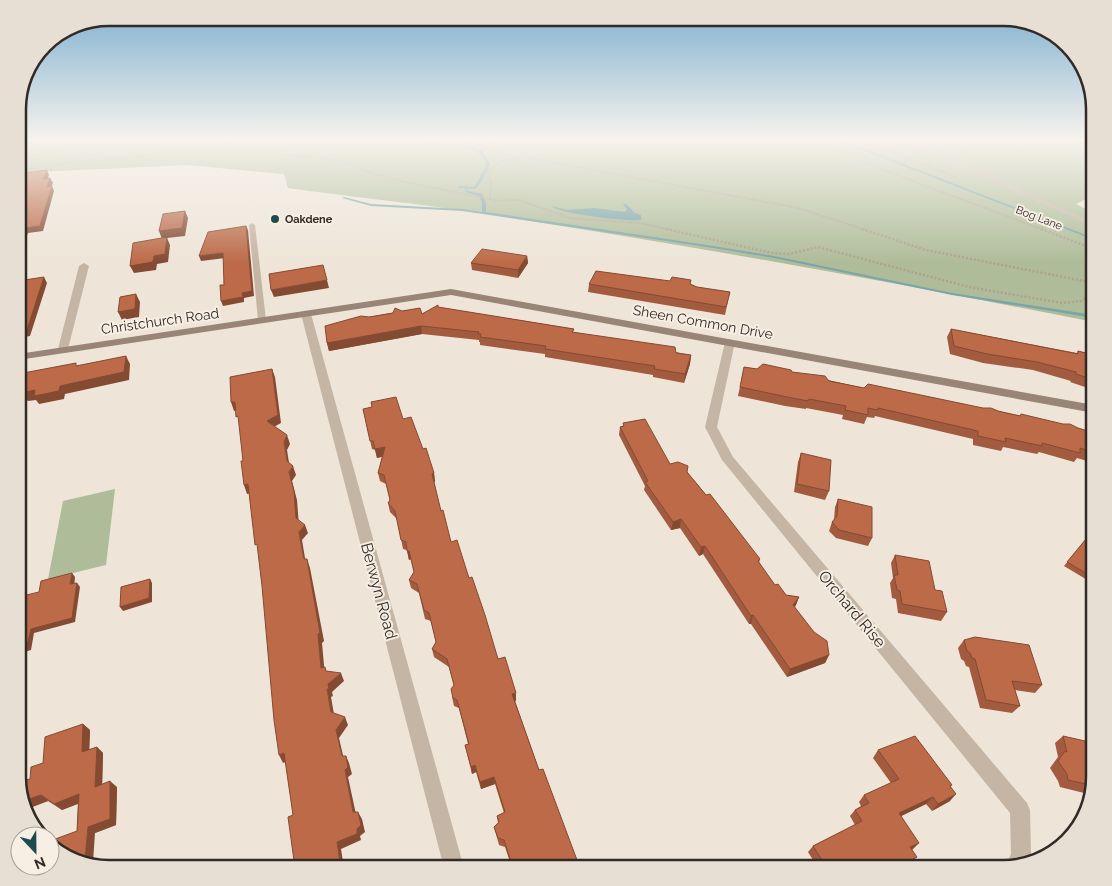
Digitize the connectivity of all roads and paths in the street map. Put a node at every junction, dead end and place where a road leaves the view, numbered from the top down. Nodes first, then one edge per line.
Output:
1 (399, 180) edge
2 (491, 180) edge
3 (655, 180) edge
4 (911, 180) edge
5 (995, 180) edge
6 (490, 198) junction
7 (1086, 221) edge
8 (252, 225) dead end
9 (1086, 246) edge
10 (84, 266) dead end
11 (1086, 281) edge
12 (1086, 298) edge
13 (306, 314) junction
14 (262, 320) junction
15 (730, 342) junction
16 (63, 349) junction
17 (26, 356) edge
18 (1086, 408) edge
19 (1020, 858) edge
20 (452, 860) edge

1 - 6 path
2 - 6 path
3 - 11 path
4 - 9 path, Bog Lane
5 - 7 lane
6 - 12 path
8 - 14 lane
10 - 16 street
13 - 14 street, Christchurch Road
13 - 15 street, Sheen Common Drive
13 - 20 street, Berwyn Road
14 - 16 street, Christchurch Road
15 - 18 street, Sheen Common Drive
15 - 19 street, Orchard Rise
16 - 17 street, Christchurch Road

